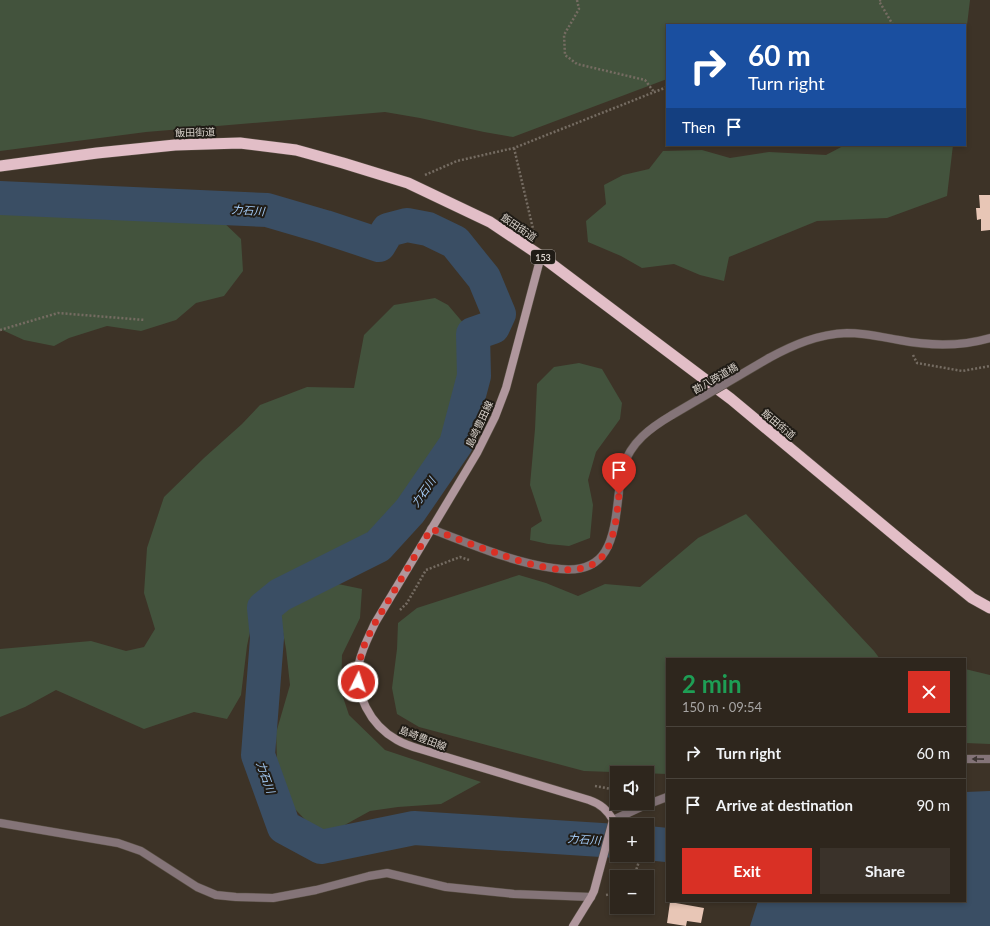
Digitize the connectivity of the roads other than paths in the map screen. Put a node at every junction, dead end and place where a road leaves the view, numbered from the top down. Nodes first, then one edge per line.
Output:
1 (0, 166) edge
2 (540, 256) junction
3 (990, 338) edge
4 (431, 529) junction
5 (990, 608) edge
6 (966, 759) edge
7 (990, 760) edge
8 (666, 797) edge
9 (613, 818) edge
10 (618, 818) edge
11 (0, 823) edge
12 (610, 833) edge
13 (592, 894) junction
14 (574, 926) edge

1 - 2 highway, 飯田街道 / 153
2 - 4 main road, 島崎豊田線
2 - 5 highway, 飯田街道 / 153
3 - 4 street, 勘八跨道橋, bridge
4 - 9 main road, 島崎豊田線
7 -> 6 street
8 - 10 street
11 - 13 street
12 - 13 main road
13 - 14 main road

